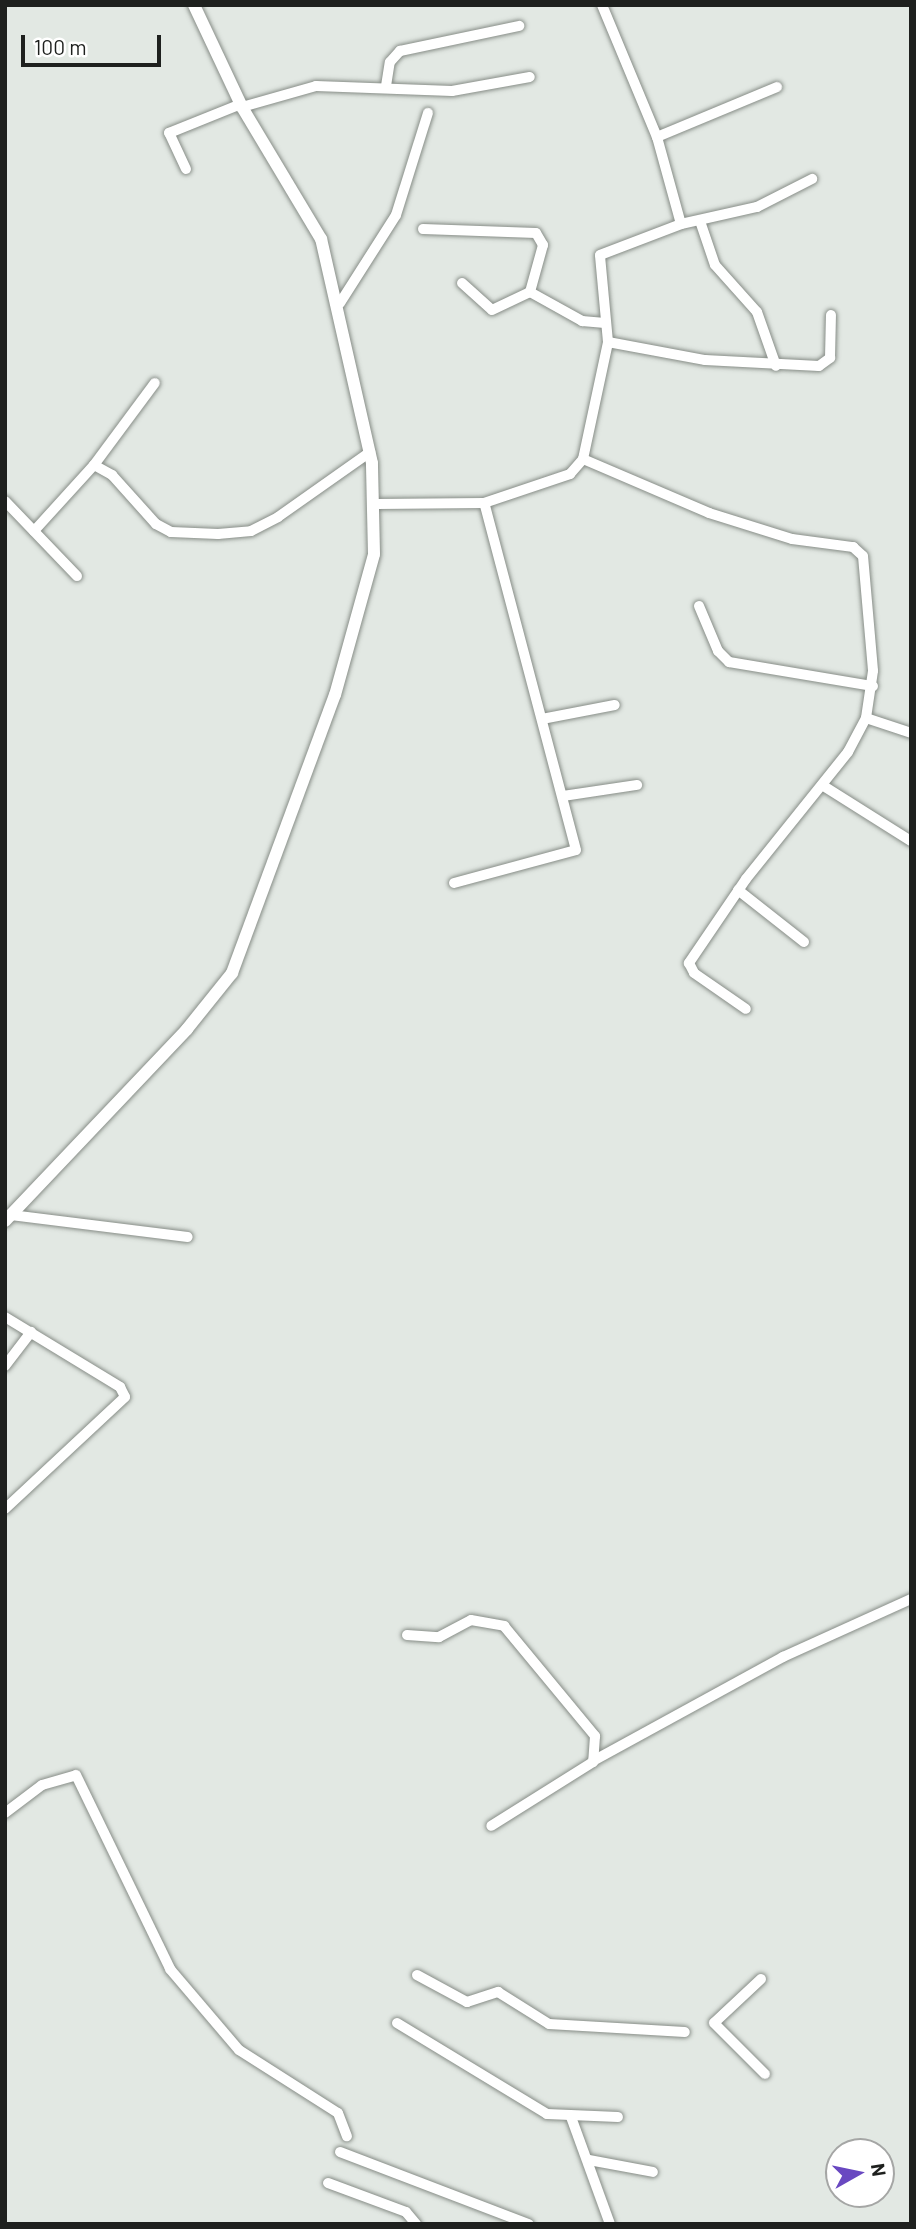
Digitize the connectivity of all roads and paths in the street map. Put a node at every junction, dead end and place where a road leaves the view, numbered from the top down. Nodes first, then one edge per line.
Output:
1 (194, 5) edge
2 (602, 5) edge
3 (519, 26) dead end
4 (530, 77) dead end
5 (386, 86) junction
6 (777, 87) dead end
7 (242, 106) junction
8 (428, 113) dead end
9 (657, 137) junction
10 (186, 169) dead end
11 (812, 179) dead end
12 (700, 221) junction
13 (681, 223) junction
14 (423, 229) dead end
15 (462, 282) dead end
16 (530, 292) junction
17 (340, 303) junction
18 (831, 314) dead end
19 (606, 323) junction
20 (608, 342) junction
21 (776, 366) junction
22 (155, 383) dead end
23 (370, 452) junction
24 (583, 459) junction
25 (94, 465) junction
26 (5, 501) edge
27 (484, 503) junction
28 (377, 505) junction
29 (34, 531) junction
30 (77, 576) dead end
31 (699, 606) dead end
32 (873, 686) junction
33 (615, 705) dead end
34 (866, 718) junction
35 (542, 719) junction
36 (911, 733) edge
37 (637, 785) dead end
38 (822, 785) junction
39 (563, 796) junction
40 (911, 841) edge
41 (454, 883) dead end
42 (738, 890) junction
43 (804, 942) dead end
44 (746, 1009) dead end
45 (8, 1218) edge
46 (188, 1237) dead end
47 (5, 1317) edge
48 (31, 1332) junction
49 (5, 1366) edge
50 (5, 1509) edge
51 (911, 1599) edge
52 (407, 1635) dead end
53 (593, 1762) junction
54 (5, 1813) edge
55 (491, 1826) dead end
56 (416, 1975) dead end
57 (761, 1979) dead end
58 (397, 2023) dead end
59 (685, 2032) dead end
60 (765, 2074) dead end
61 (571, 2117) junction
62 (618, 2118) dead end
63 (347, 2136) dead end
64 (340, 2151) dead end
65 (589, 2160) junction
66 (653, 2172) dead end
67 (328, 2183) dead end
68 (416, 2224) edge
69 (529, 2224) edge
70 (610, 2224) edge

1 - 7 street
2 - 9 street
3 - 5 street
4 - 5 street
5 - 7 street
6 - 9 street
7 - 10 street
7 - 17 street
8 - 17 street
9 - 13 street
11 - 12 street
12 - 13 street
12 - 21 street
13 - 19 street
14 - 16 street
15 - 16 street
16 - 19 street
17 - 23 street
18 - 21 street
19 - 20 street
20 - 21 street
20 - 24 street
22 - 25 street
23 - 25 street
23 - 28 street
24 - 27 street
24 - 32 street
25 - 29 street
26 - 29 street
27 - 28 street
27 - 35 street
28 - 45 street
29 - 30 street
31 - 32 street
32 - 34 street
33 - 35 street
34 - 36 street
34 - 38 street
35 - 39 street
37 - 39 street
38 - 40 street
38 - 42 street
39 - 41 street
42 - 43 street
42 - 44 street
45 - 46 street
47 - 48 street
48 - 49 street
48 - 50 street
51 - 53 street
52 - 53 street
53 - 55 street
54 - 63 street
56 - 59 street
57 - 60 street
58 - 61 street
61 - 62 street
61 - 65 street
64 - 69 street
65 - 66 street
65 - 70 street
67 - 68 street

